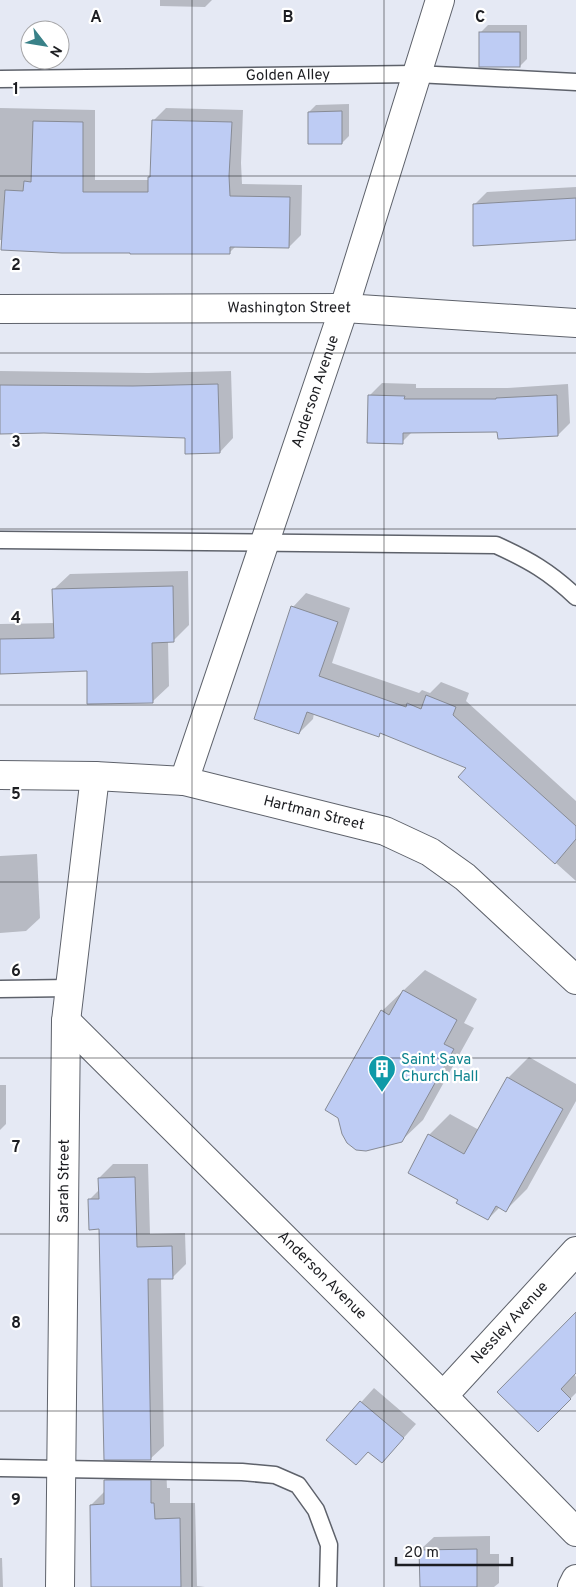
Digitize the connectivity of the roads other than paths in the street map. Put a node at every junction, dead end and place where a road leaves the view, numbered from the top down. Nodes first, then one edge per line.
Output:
1 (440, 0) edge
2 (416, 74) junction
3 (0, 79) edge
4 (576, 82) edge
5 (344, 308) junction
6 (0, 309) edge
7 (576, 324) edge
8 (0, 540) edge
9 (265, 542) junction
10 (576, 597) edge
11 (0, 775) edge
12 (95, 776) junction
13 (184, 781) junction
14 (576, 980) edge
15 (70, 988) junction
16 (0, 989) edge
17 (66, 1021) junction
18 (576, 1251) edge
19 (444, 1396) junction
20 (0, 1468) edge
21 (61, 1470) junction
22 (576, 1532) edge
23 (576, 1579) edge
24 (60, 1587) edge
25 (328, 1587) edge
26 (572, 1587) edge

1 - 2 street, Anderson Avenue
2 - 3 lane, Golden Alley
2 - 4 lane, Golden Alley
2 - 5 street, Anderson Avenue
5 - 6 street, Washington Street
5 - 7 street, Washington Street
5 - 9 street, Anderson Avenue
8 - 9 lane
9 - 10 lane
9 - 13 street, Anderson Avenue
11 - 12 street, Hartman Street
12 - 13 street, Hartman Street
12 - 15 street, Sarah Street
13 - 14 street, Hartman Street
15 - 16 lane
15 - 17 street, Sarah Street
17 - 19 street, Anderson Avenue
17 - 21 street, Sarah Street
18 - 19 street, Nessley Avenue
19 - 22 street, Anderson Avenue
20 - 21 lane
21 - 24 street, Sarah Street
21 - 25 lane
23 - 26 street

